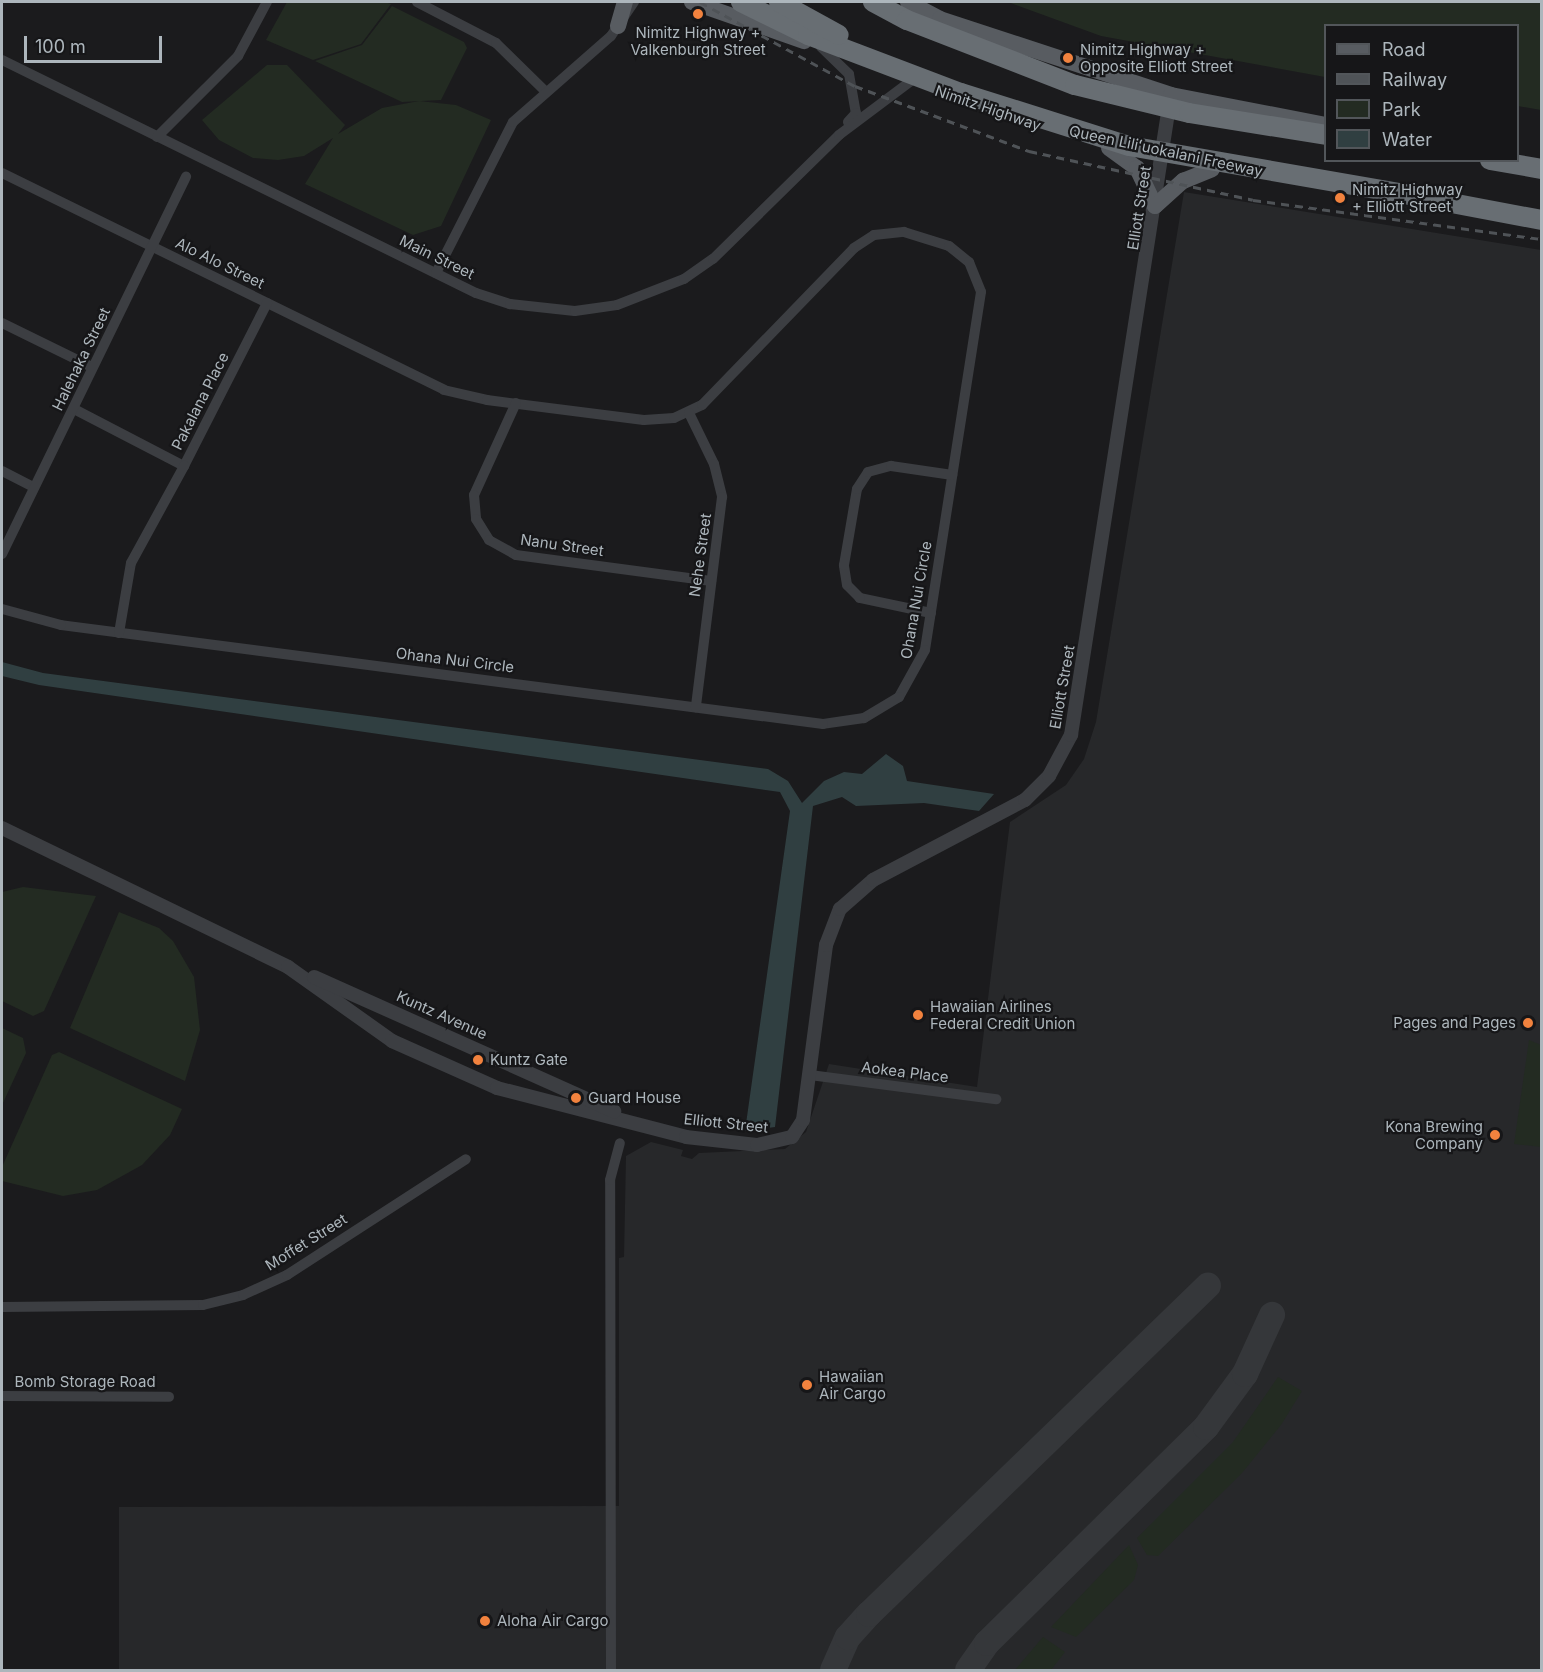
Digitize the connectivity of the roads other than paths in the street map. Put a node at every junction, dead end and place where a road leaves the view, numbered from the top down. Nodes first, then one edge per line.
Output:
1 (267, 2) edge
2 (417, 2) edge
3 (625, 2) edge
4 (634, 2) edge
5 (692, 2) edge
6 (741, 2) edge
7 (779, 2) edge
8 (873, 2) edge
9 (880, 2) edge
10 (908, 11) edge
11 (618, 26) junction
12 (821, 47) junction
13 (2, 60) edge
14 (911, 81) junction
15 (545, 91) junction
16 (961, 93) junction
17 (1171, 95) junction
18 (1324, 124) edge
19 (839, 135) junction
20 (1324, 135) edge
21 (157, 137) junction
22 (1109, 148) junction
23 (1519, 158) edge
24 (1163, 159) junction
25 (1542, 161) edge
26 (1502, 162) edge
27 (1212, 169) junction
28 (1542, 169) edge
29 (2, 173) edge
30 (186, 176) dead end
31 (1404, 194) junction
32 (1155, 206) junction
33 (1542, 215) edge
34 (1542, 221) edge
35 (153, 247) junction
36 (436, 273) junction
37 (267, 303) junction
38 (2, 323) edge
39 (92, 367) junction
40 (516, 403) junction
41 (74, 409) junction
42 (689, 414) junction
43 (184, 466) junction
44 (2, 471) edge
45 (952, 475) junction
46 (34, 487) junction
47 (2, 554) edge
48 (711, 581) junction
49 (2, 609) edge
50 (931, 613) junction
51 (119, 633) junction
52 (696, 707) junction
53 (2, 828) edge
54 (298, 972) junction
55 (810, 1075) junction
56 (996, 1099) dead end
57 (629, 1119) junction
58 (620, 1143) dead end
59 (466, 1159) dead end
60 (2, 1307) edge
61 (2, 1396) edge
62 (169, 1397) dead end
63 (611, 1671) edge

1 - 21 street
2 - 15 street
3 - 11 main road
4 - 11 street
5 - 12 main road, Nimitz Highway
6 - 16 highway
7 - 16 highway, Queen Liliʻuokalani Freeway
8 - 10 highway
9 - 10 highway
10 - 17 main road
10 - 20 highway, bridge
11 - 15 street
12 - 14 main road, Nimitz Highway
12 - 19 street, Main Street
13 - 21 street, Main Street
14 - 19 street, Main Street
14 - 22 main road, Nimitz Highway
15 - 36 street
16 - 31 highway, Queen Liliʻuokalani Freeway, bridge
17 - 18 main road
17 - 24 street, Elliott Street
19 - 36 street, Main Street
21 - 36 street, Main Street
22 - 24 main road, Nimitz Highway
22 - 32 main road
23 - 25 highway
24 - 27 main road, Nimitz Highway
24 - 32 street, Elliott Street
26 - 28 highway
27 - 32 main road
27 - 34 main road, Nimitz Highway
29 - 35 street, Alo Alo Street
30 - 35 street, Halehaka Street
31 - 33 highway, Queen Liliʻuokalani Freeway
31 - 34 highway
32 - 55 street, Elliott Street
35 - 37 street, Alo Alo Street
35 - 39 street, Halehaka Street
37 - 40 street, Alo Alo Street
37 - 43 street, Pakalana Place
38 - 39 street
39 - 41 street, Halehaka Street
40 - 42 street
40 - 48 street, Nanu Street
41 - 43 street, Pakalana Place
41 - 46 street, Halehaka Street
42 - 45 street, Ohana Nui Circle
42 - 48 street, Nehe Street
43 - 51 street
44 - 46 street
45 - 50 street, Ohana Nui Circle
45 - 50 street
46 - 47 street, Halehaka Street
48 - 52 street, Nehe Street
49 - 51 street, Ohana Nui Circle
50 - 52 street, Ohana Nui Circle
51 - 52 street, Ohana Nui Circle
53 - 54 street, Kuntz Avenue
54 - 57 street, Kuntz Avenue
54 - 57 street, Kuntz Avenue
55 - 56 street, Aokea Place
55 - 57 street, Elliott Street
58 - 63 street
59 - 60 street, Moffet Street
61 - 62 street, Bomb Storage Road

